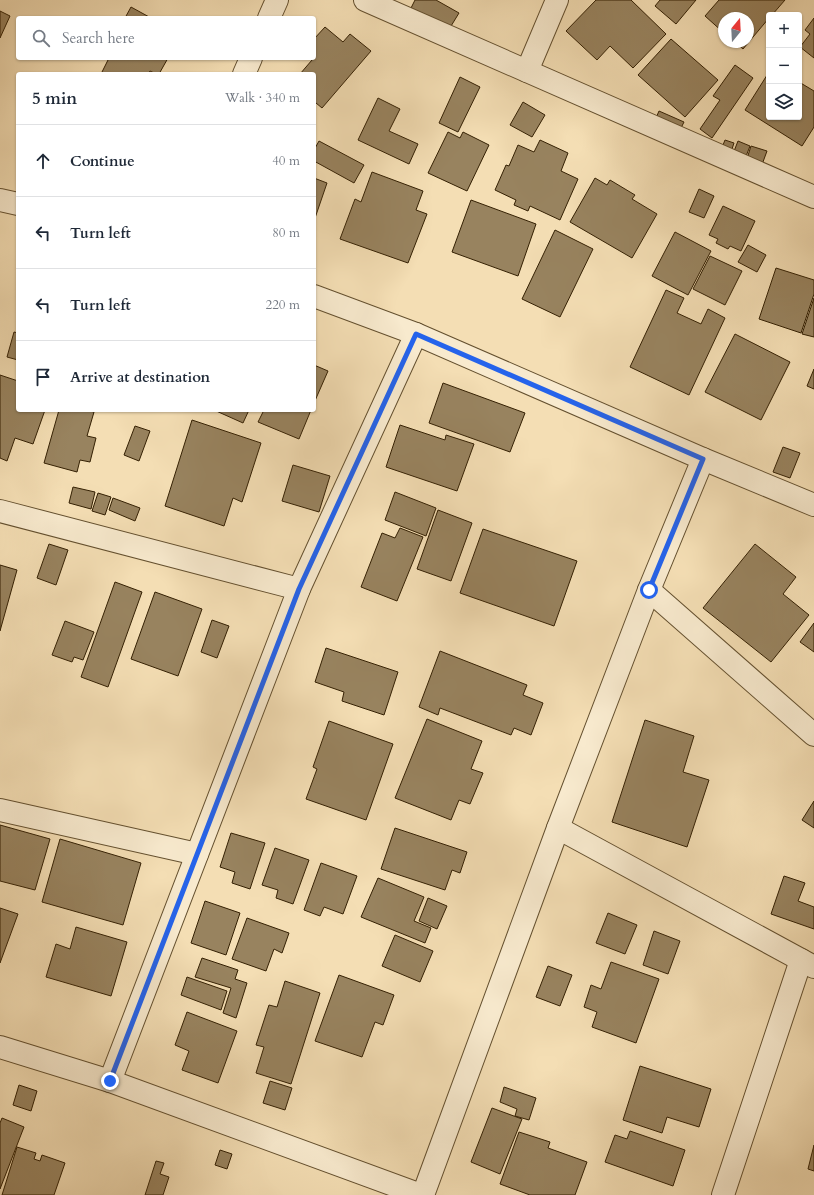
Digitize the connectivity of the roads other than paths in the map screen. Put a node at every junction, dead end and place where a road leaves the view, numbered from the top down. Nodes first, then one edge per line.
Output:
1 (277, 0) edge
2 (365, 0) edge
3 (557, 0) edge
4 (270, 16) edge
5 (250, 60) edge
6 (527, 71) junction
7 (245, 72) edge
8 (814, 197) edge
9 (0, 200) edge
10 (16, 204) edge
11 (316, 297) edge
12 (416, 334) junction
13 (703, 459) junction
14 (814, 505) edge
15 (0, 510) edge
16 (299, 589) junction
17 (649, 590) junction
18 (814, 735) edge
19 (0, 810) edge
20 (558, 828) junction
21 (197, 854) junction
22 (807, 963) edge
23 (0, 1047) edge
24 (110, 1081) junction
25 (422, 1195) edge
26 (723, 1195) edge

1 - 4 street
2 - 6 street
3 - 6 street
5 - 7 street
6 - 8 street
9 - 10 street
11 - 12 street
12 - 13 street
12 - 16 street
13 - 14 street
13 - 17 street
15 - 16 street
16 - 21 street
17 - 18 street
17 - 20 street
19 - 21 street
20 - 22 street
20 - 25 street
21 - 24 street
22 - 26 street
23 - 24 street
24 - 25 street

